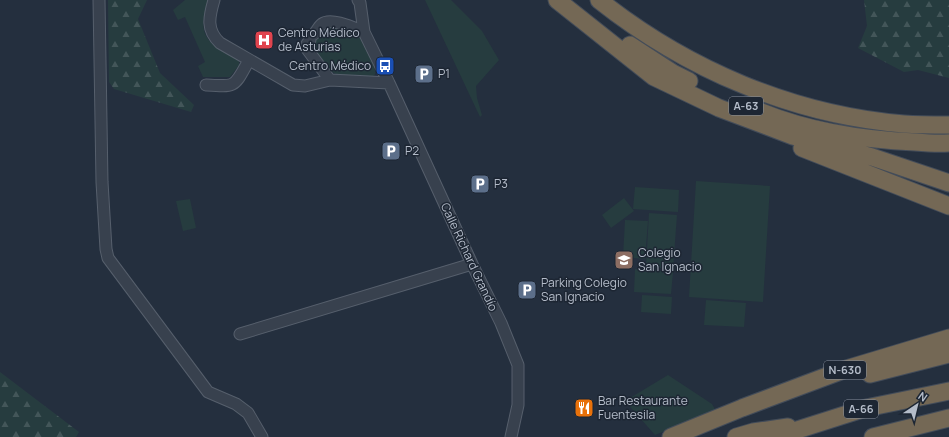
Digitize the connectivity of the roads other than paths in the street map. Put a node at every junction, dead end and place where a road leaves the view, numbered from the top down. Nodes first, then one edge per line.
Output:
1 (99, 0) edge
2 (214, 0) edge
3 (358, 0) edge
4 (557, 0) edge
5 (568, 0) edge
6 (600, 0) edge
7 (364, 32) junction
8 (250, 60) junction
9 (654, 76) junction
10 (330, 80) junction
11 (389, 83) junction
12 (206, 85) dead end
13 (949, 125) edge
14 (949, 143) edge
15 (949, 183) edge
16 (949, 206) edge
17 (472, 264) junction
18 (240, 334) dead end
19 (949, 338) edge
20 (949, 354) edge
21 (949, 382) edge
22 (949, 390) edge
23 (742, 408) junction
24 (866, 408) junction
25 (949, 418) edge
26 (814, 423) junction
27 (949, 423) edge
28 (677, 434) edge
29 (880, 435) edge
30 (262, 437) edge
31 (511, 437) edge
32 (736, 437) edge
33 (775, 437) edge

1 - 30 street
2 - 8 street
3 - 7 street, Calle Richard Grandío
4 - 9 highway
5 - 14 highway, A-63
6 - 13 highway, A-63
7 - 10 street
7 - 11 street, Calle Richard Grandío
8 - 10 street
8 - 12 street
9 - 15 highway
9 - 16 highway
10 - 11 street
11 - 17 street, Calle Richard Grandío
17 - 18 street
17 - 31 street, Calle Richard Grandío
19 - 23 highway, N-630
20 - 23 highway, N-630
21 - 24 highway
22 - 24 highway, A-66
23 - 28 highway, N-630
24 - 26 highway, A-66
25 - 29 highway, A-66
26 - 32 highway
26 - 33 highway, A-66
27 - 29 highway

